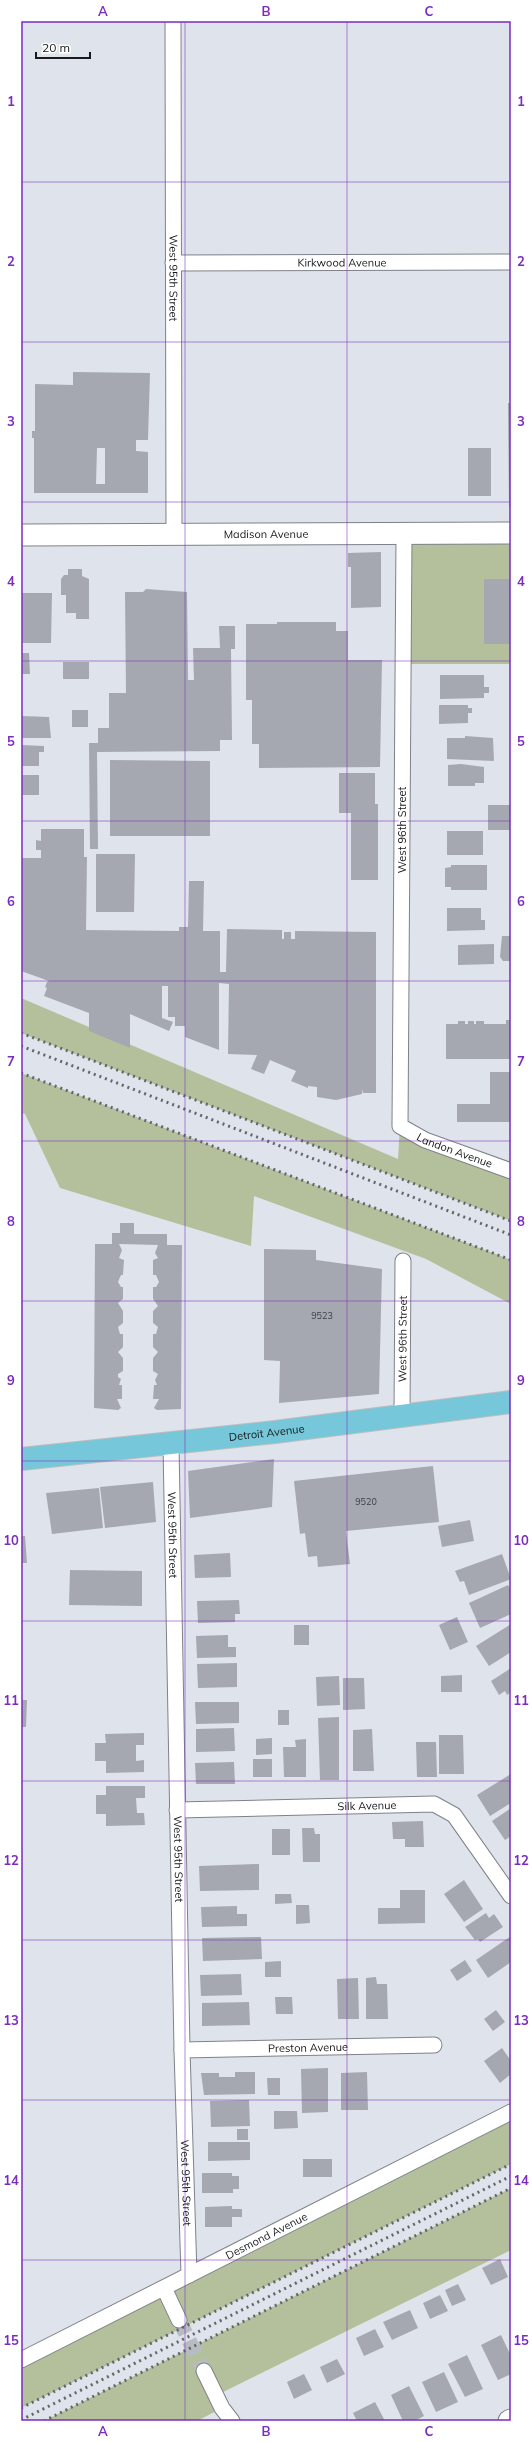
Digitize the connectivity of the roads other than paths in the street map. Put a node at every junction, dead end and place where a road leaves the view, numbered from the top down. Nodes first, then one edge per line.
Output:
1 (173, 21) edge
2 (511, 262) edge
3 (173, 263) junction
4 (511, 533) edge
5 (174, 534) junction
6 (404, 534) junction
7 (21, 535) edge
8 (400, 1126) joint
9 (511, 1171) edge
10 (403, 1261) dead end
11 (511, 1402) edge
12 (402, 1416) junction
13 (171, 1444) junction
14 (21, 1459) edge
15 (177, 1810) junction
16 (511, 1896) edge
17 (434, 2045) dead end
18 (182, 2050) junction
19 (511, 2112) edge
20 (189, 2275) junction
21 (164, 2288) junction
22 (179, 2320) tunnel mouth
23 (21, 2360) edge
24 (204, 2371) tunnel mouth
25 (232, 2421) edge

1 - 3 street, West 95th Street
2 - 3 street, Kirkwood Avenue
3 - 5 street, West 95th Street
4 - 6 street, Madison Avenue
5 - 6 street, Madison Avenue
5 - 7 street, Madison Avenue
6 - 8 street, West 96th Street
8 - 9 street, Landon Avenue
10 - 12 street, West 96th Street
11 - 12 main road, Detroit Avenue
12 - 13 main road, Detroit Avenue
13 - 14 main road, Detroit Avenue
13 - 15 street, West 95th Street
15 - 16 street, Silk Avenue
15 - 18 street, West 95th Street
17 - 18 street, Preston Avenue
18 - 20 street, West 95th Street
19 - 20 street, Desmond Avenue
20 - 21 street, Desmond Avenue
21 - 22 street
21 - 23 street, Desmond Avenue
24 - 25 street

